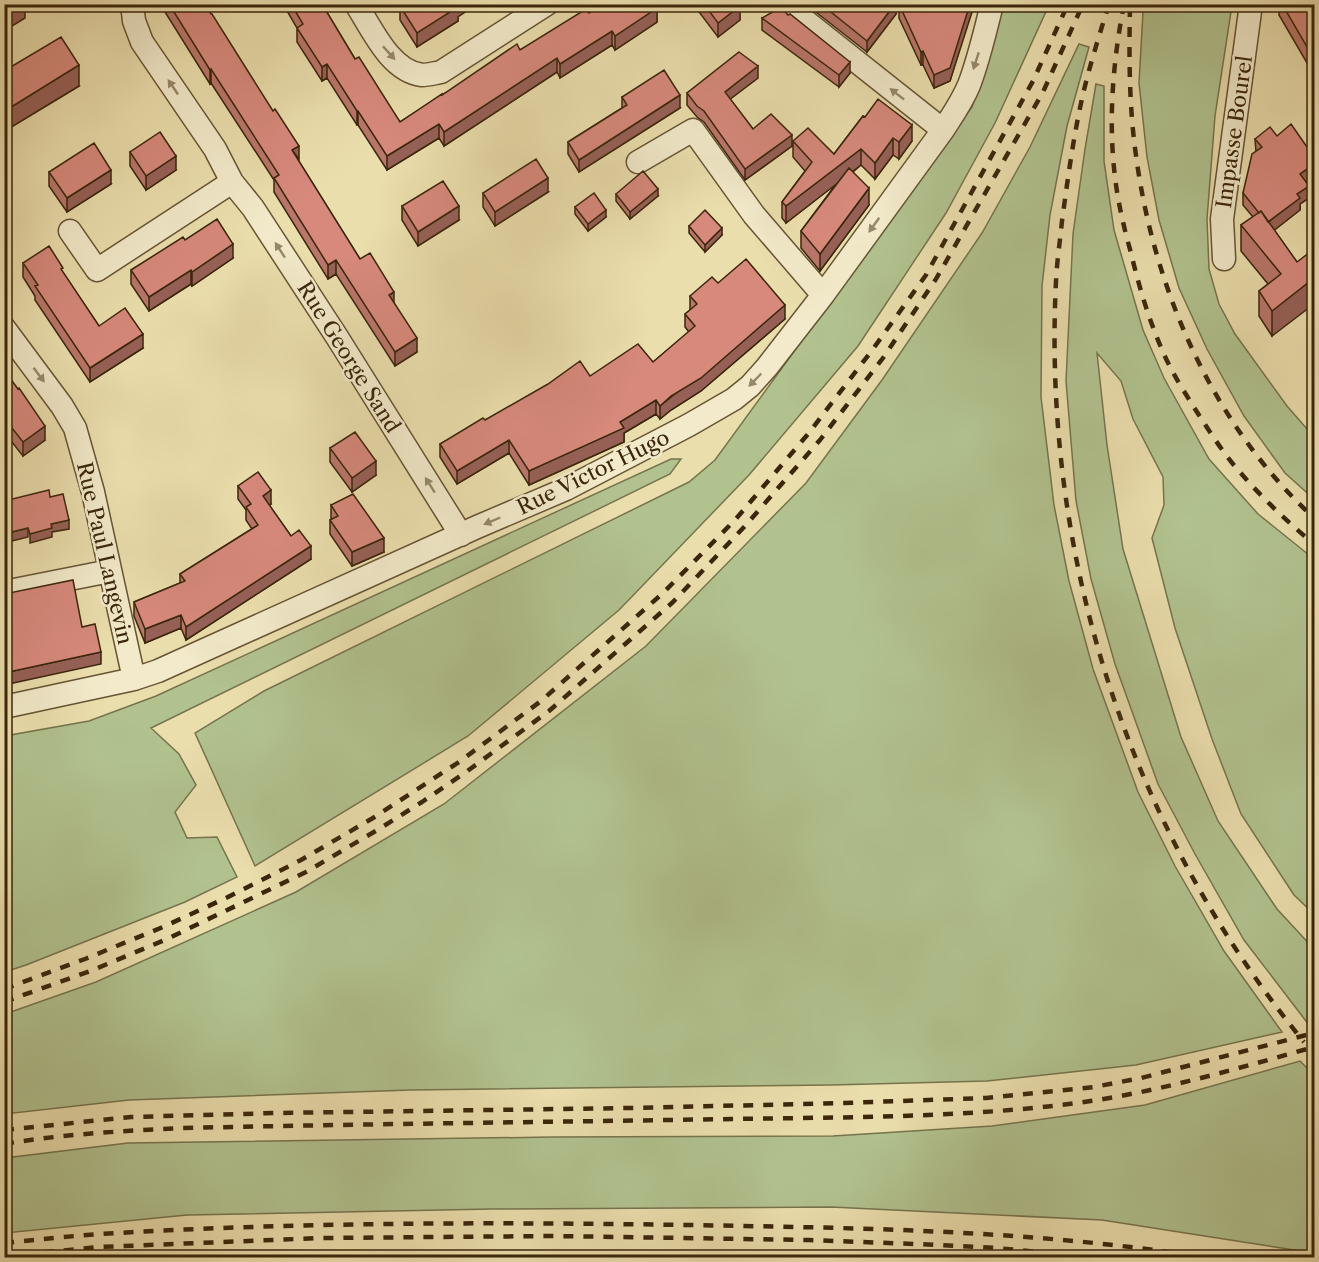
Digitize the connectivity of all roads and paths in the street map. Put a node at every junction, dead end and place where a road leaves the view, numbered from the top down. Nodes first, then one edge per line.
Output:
1 (132, 4) edge
2 (356, 4) edge
3 (547, 4) edge
4 (784, 4) edge
5 (992, 4) edge
6 (1251, 4) edge
7 (943, 130) junction
8 (638, 162) dead end
9 (232, 182) junction
10 (70, 231) dead end
11 (1224, 259) dead end
12 (823, 296) junction
13 (4, 328) edge
14 (461, 535) junction
15 (110, 571) junction
16 (4, 592) edge
17 (134, 679) junction
18 (4, 707) edge

9 -> 1 street, Rue George Sand
2 -> 3 street
7 -> 4 street
5 -> 7 street, Rue Victor Hugo
6 - 11 street, Impasse Bourel
7 -> 12 street, Rue Victor Hugo
8 - 12 street
9 - 10 street
14 -> 9 street, Rue George Sand
12 -> 14 street, Rue Victor Hugo
13 -> 15 street, Rue Paul Langevin
14 - 17 street, Rue Victor Hugo
15 - 16 street
15 - 17 street, Rue Paul Langevin
17 - 18 street, Rue Victor Hugo

